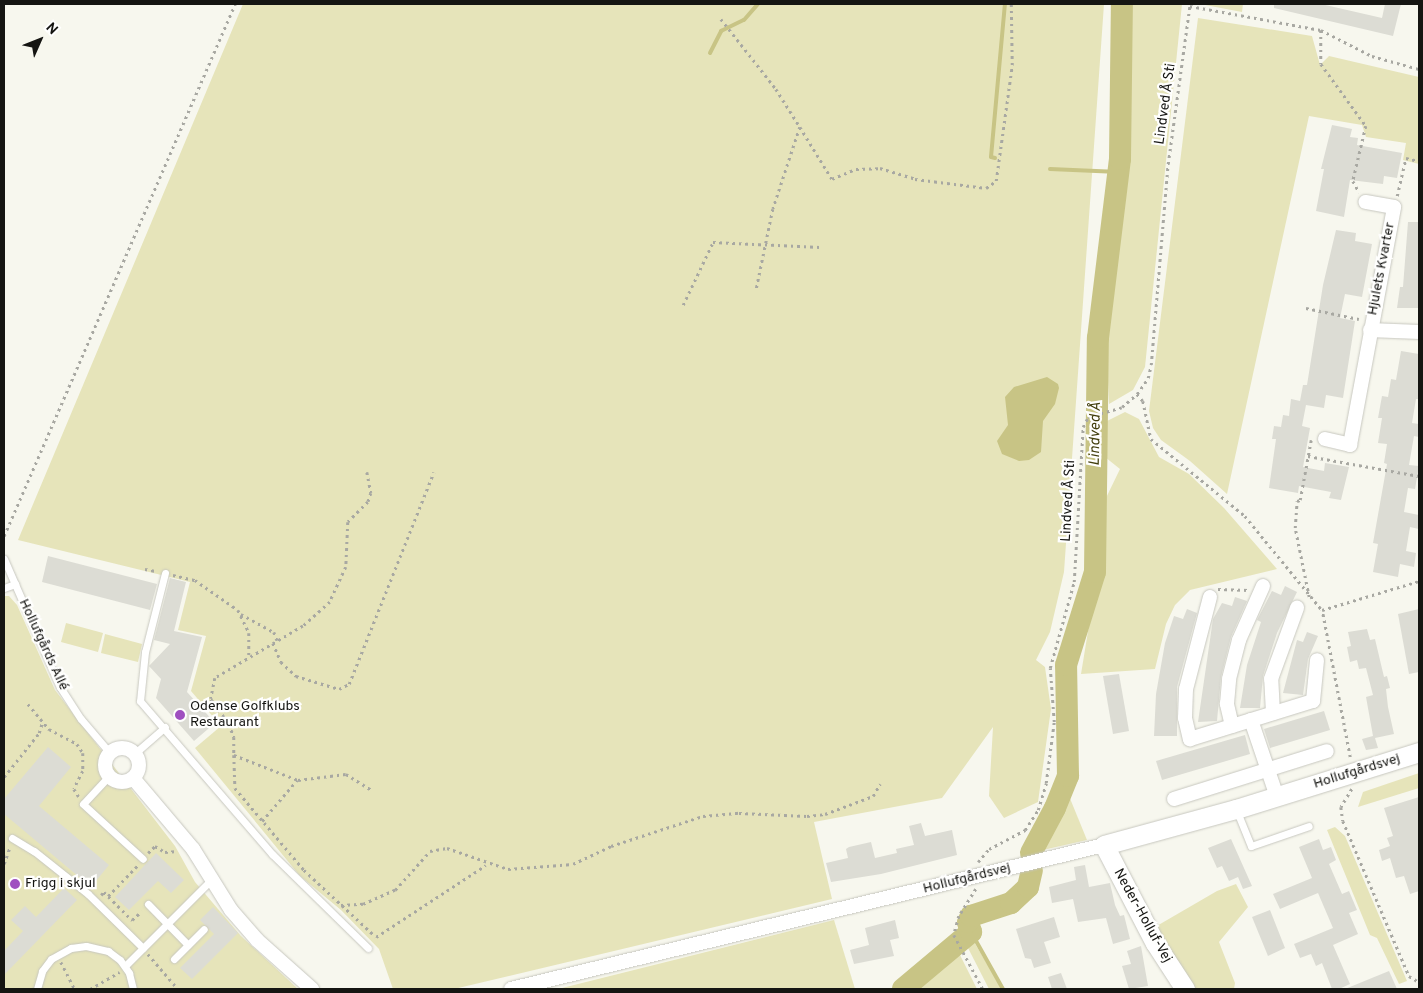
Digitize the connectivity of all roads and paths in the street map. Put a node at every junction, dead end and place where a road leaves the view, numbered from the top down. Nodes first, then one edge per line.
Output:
1 (235, 4) edge
2 (1010, 4) edge
3 (1190, 5) edge
4 (721, 20) dead end
5 (1321, 30) junction
6 (1419, 69) edge
7 (800, 127) junction
8 (1419, 161) edge
9 (1365, 202) joint
10 (1394, 207) junction
11 (766, 244) junction
12 (820, 247) dead end
13 (756, 291) dead end
14 (684, 304) dead end
15 (1306, 308) dead end
16 (1370, 330) junction
17 (1419, 332) edge
18 (1137, 394) junction
19 (1325, 439) joint
20 (1308, 456) junction
21 (367, 472) dead end
22 (434, 472) dead end
23 (1419, 476) edge
24 (4, 536) edge
25 (4, 559) edge
26 (145, 569) dead end
27 (165, 574) junction
28 (1419, 582) edge
29 (15, 584) junction
30 (4, 588) edge
31 (1261, 589) joint
32 (1210, 597) joint
33 (1310, 598) junction
34 (1297, 608) dead end
35 (1322, 610) junction
36 (240, 614) junction
37 (278, 640) junction
38 (273, 643) junction
39 (249, 659) junction
40 (1317, 660) dead end
41 (28, 704) dead end
42 (1273, 713) junction
43 (1251, 720) junction
44 (42, 722) junction
45 (1232, 726) junction
46 (165, 727) junction
47 (1327, 751) dead end
48 (110, 752) junction
49 (1419, 752) edge
50 (134, 754) junction
51 (234, 755) junction
52 (1268, 770) junction
53 (1352, 773) junction
54 (109, 776) junction
55 (4, 777) edge
56 (133, 778) junction
57 (298, 780) junction
58 (880, 784) dead end
59 (372, 790) dead end
60 (1277, 797) junction
61 (1174, 799) dead end
62 (83, 804) junction
63 (1236, 809) junction
64 (262, 820) junction
65 (1310, 826) dead end
66 (12, 838) joint
67 (190, 844) junction
68 (1104, 845) junction
69 (155, 846) dead end
70 (143, 859) joint
71 (4, 864) edge
72 (486, 864) junction
73 (976, 877) junction
74 (212, 879) junction
75 (108, 896) junction
76 (95, 901) junction
77 (148, 904) joint
78 (342, 905) junction
79 (167, 924) junction
80 (204, 929) dead end
81 (188, 945) junction
82 (143, 948) junction
83 (368, 948) dead end
84 (57, 954) junction
85 (174, 960) dead end
86 (125, 967) junction
87 (1419, 982) edge
88 (1182, 988) edge
89 (37, 989) edge
90 (75, 989) edge
91 (90, 989) edge
92 (133, 989) edge
93 (178, 989) edge
94 (312, 989) edge
95 (511, 989) edge
96 (983, 989) edge

1 - 24 path
2 - 7 path
3 - 5 path
3 - 18 path, Lindved Å Sti
4 - 7 path
5 - 6 path
5 - 9 path
7 - 11 path
8 - 10 path
9 - 10 street, Hjulets Kvarter
10 - 16 street, Hjulets Kvarter
11 - 12 path
11 - 13 path
11 - 14 path
15 - 16 path
16 - 17 street, Hjulets Kvarter
16 - 19 street, Hjulets Kvarter
18 - 33 path
18 - 73 path, Lindved Å Sti
19 - 20 path
20 - 23 path
20 - 33 path
21 - 37 path
22 - 38 path
25 - 29 lane, Hollufgårds Allé
26 - 27 path
27 - 36 path
27 - 46 lane
28 - 35 path
29 - 30 lane, Hollufgårds Allé
29 - 48 lane, Hollufgårds Allé
31 - 32 path
31 - 45 street
32 - 45 street
33 - 35 path
34 - 42 street
35 - 53 path
36 - 37 path
36 - 39 path
37 - 38 path
38 - 39 path
39 - 51 path
40 - 42 street
41 - 44 path
42 - 43 street
43 - 45 street
43 - 52 street
44 - 55 path
44 - 62 path
46 - 50 lane
46 - 83 lane
47 - 52 street
48 - 50 street
48 - 54 street
49 - 53 street, Hollufgårdsvej
50 - 56 street
51 - 57 path
51 - 64 path
52 - 60 street
52 - 61 street
53 - 60 street, Hollufgårdsvej
53 - 87 path
54 - 56 street
54 - 62 lane
56 - 67 street
57 - 59 path
57 - 64 path
58 - 72 path
60 - 63 street, Hollufgårdsvej
62 - 70 lane
63 - 65 lane
63 - 68 street, Hollufgårdsvej
64 - 78 path
66 - 71 path
66 - 76 lane
67 - 69 path
67 - 74 street
68 - 73 street, Hollufgårdsvej
68 - 88 street, Neder-Holluf-Vej
70 - 75 path
72 - 78 path
72 - 78 path
73 - 95 street, Hollufgårdsvej
73 - 96 path, Lindved Å Sti
74 - 79 lane
74 - 94 street
75 - 76 path
75 - 77 path
76 - 82 lane
77 - 79 lane
79 - 81 lane
79 - 82 lane
80 - 81 lane
81 - 85 lane
82 - 86 lane
82 - 93 path
84 - 86 lane
84 - 89 lane
84 - 90 path
86 - 91 path
86 - 92 lane

